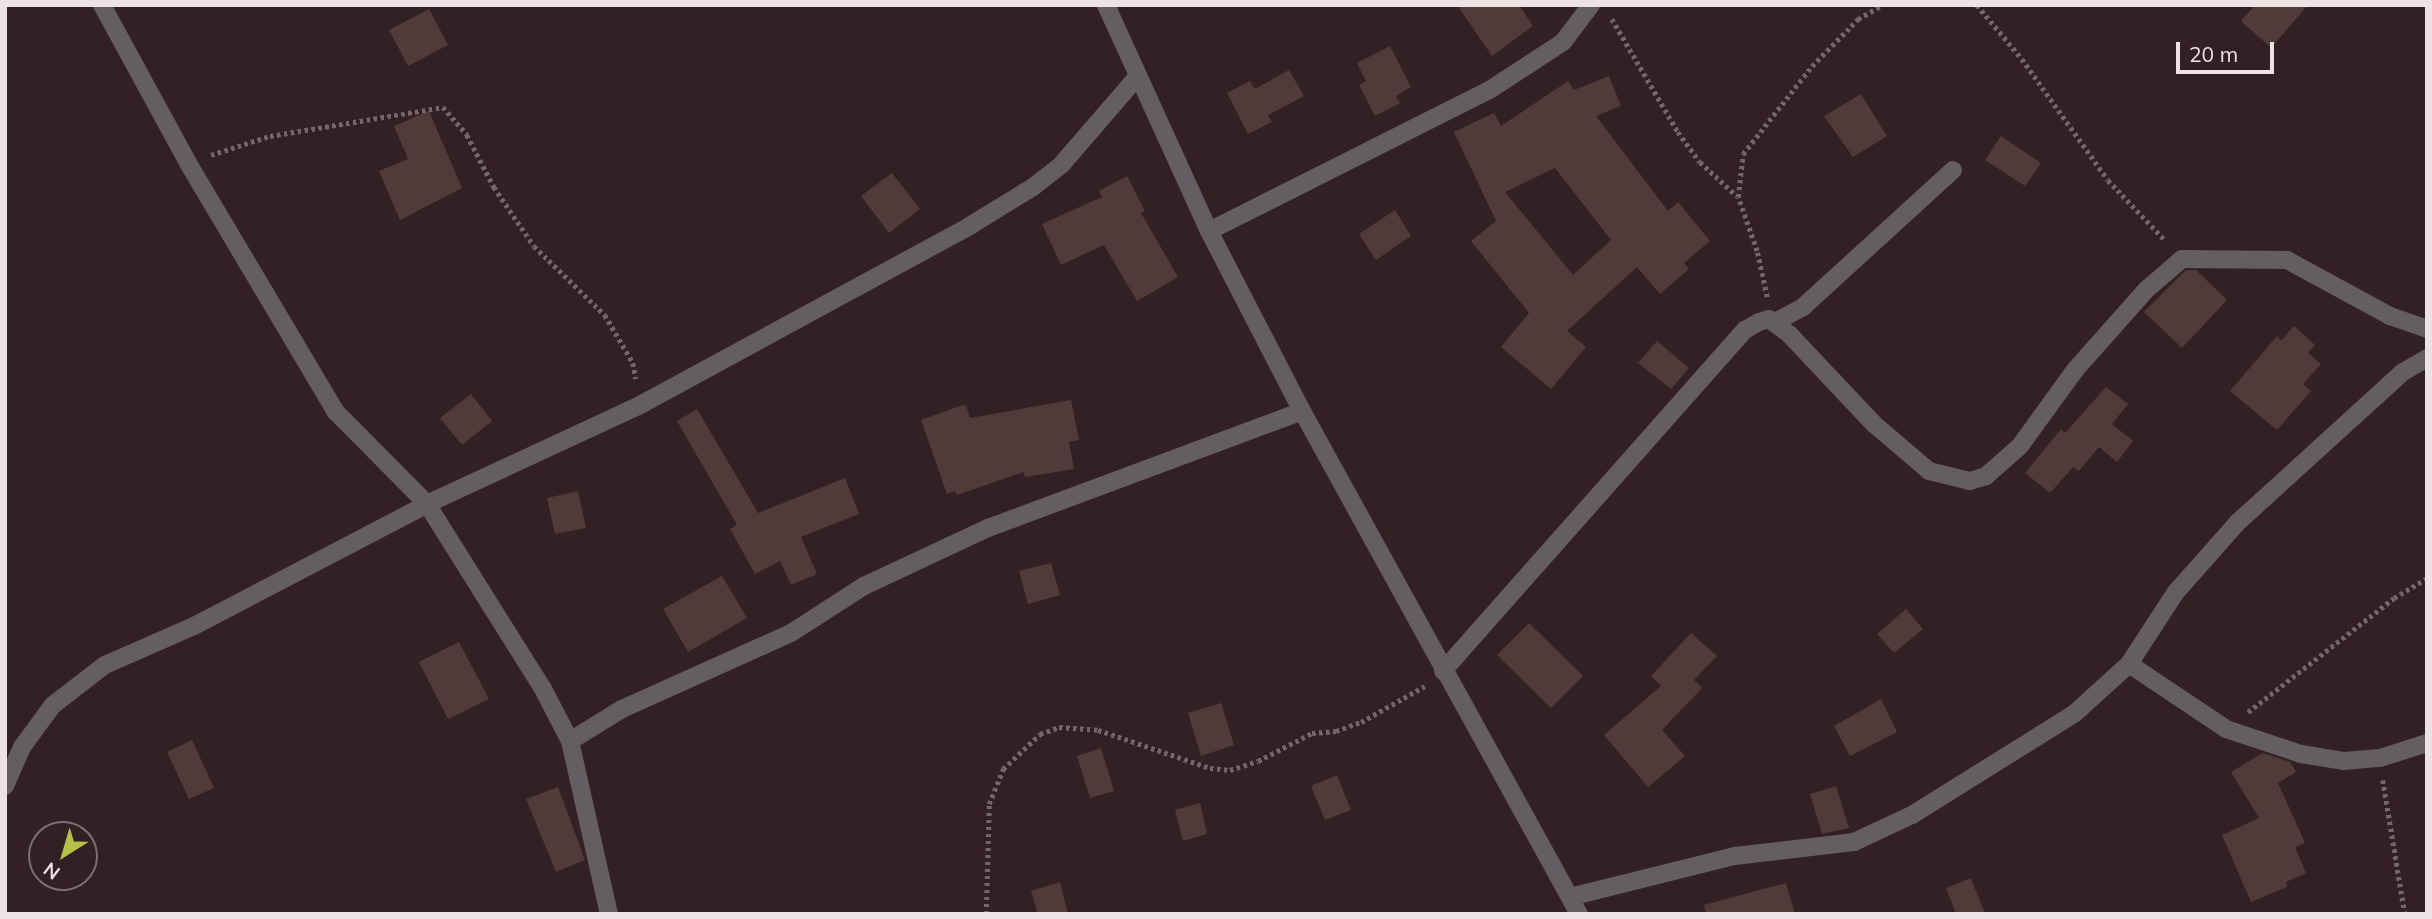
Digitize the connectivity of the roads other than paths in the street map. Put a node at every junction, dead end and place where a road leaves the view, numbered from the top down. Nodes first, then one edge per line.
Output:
1 (102, 5) edge
2 (1105, 5) edge
3 (1591, 5) edge
4 (1137, 77) junction
5 (1953, 170) dead end
6 (1209, 231) junction
7 (1772, 321) junction
8 (2427, 329) edge
9 (2427, 358) edge
10 (1302, 411) junction
11 (427, 504) junction
12 (2129, 664) junction
13 (1445, 673) junction
14 (570, 741) junction
15 (2427, 743) edge
16 (5, 786) edge
17 (1570, 897) junction
18 (609, 914) edge
19 (1579, 914) edge

1 - 11 street
2 - 4 street
3 - 6 street
4 - 6 street
4 - 11 street
5 - 7 street
6 - 10 street
7 - 8 street
7 - 13 street
9 - 12 street
10 - 13 street
10 - 14 street
11 - 14 street
11 - 16 street
12 - 15 street
12 - 17 street
13 - 17 street
14 - 18 street
17 - 19 street

